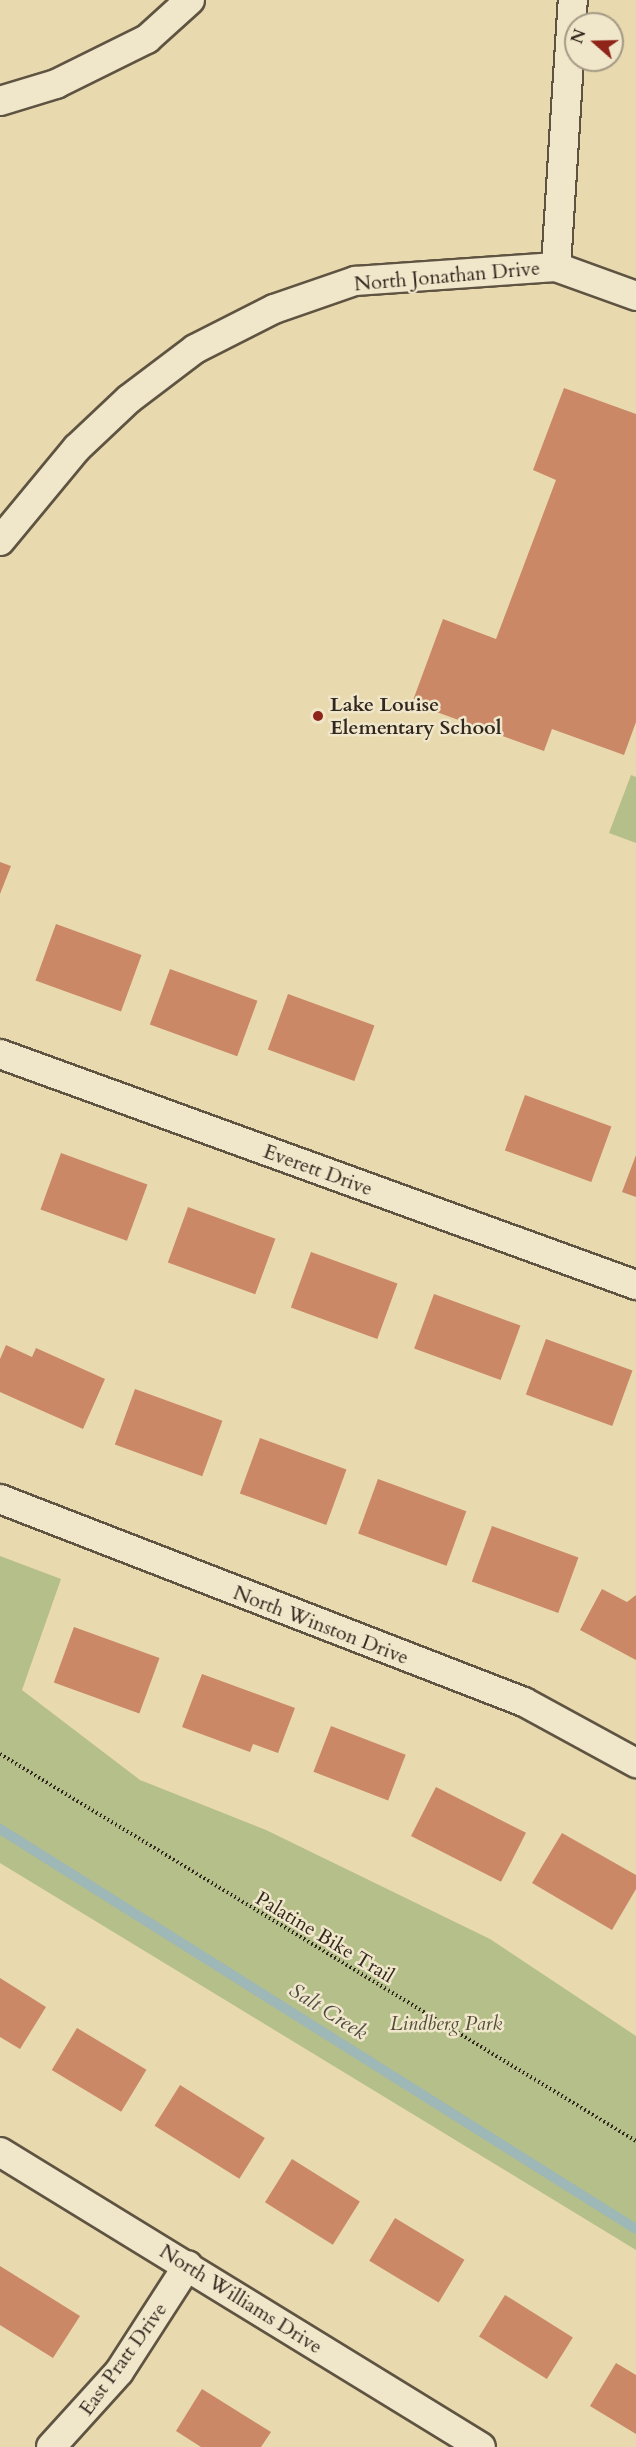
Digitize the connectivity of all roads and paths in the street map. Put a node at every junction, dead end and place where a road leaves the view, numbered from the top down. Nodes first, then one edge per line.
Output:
1 (190, 0) edge
2 (573, 0) edge
3 (0, 101) edge
4 (556, 267) junction
5 (636, 296) edge
6 (0, 541) edge
7 (0, 1054) edge
8 (636, 1285) edge
9 (0, 1499) edge
10 (0, 1754) edge
11 (636, 1763) edge
12 (636, 2141) edge
13 (0, 2151) edge
14 (188, 2265) junction
15 (51, 2447) edge
16 (481, 2447) edge

1 - 3 street
2 - 4 street
4 - 5 street
4 - 6 street, North Jonathan Drive
7 - 8 street, Everett Drive
9 - 11 street, North Winston Drive
10 - 12 path, Palatine Bike Trail
13 - 14 street, North Williams Drive
14 - 15 street, East Pratt Drive
14 - 16 street, North Williams Drive

